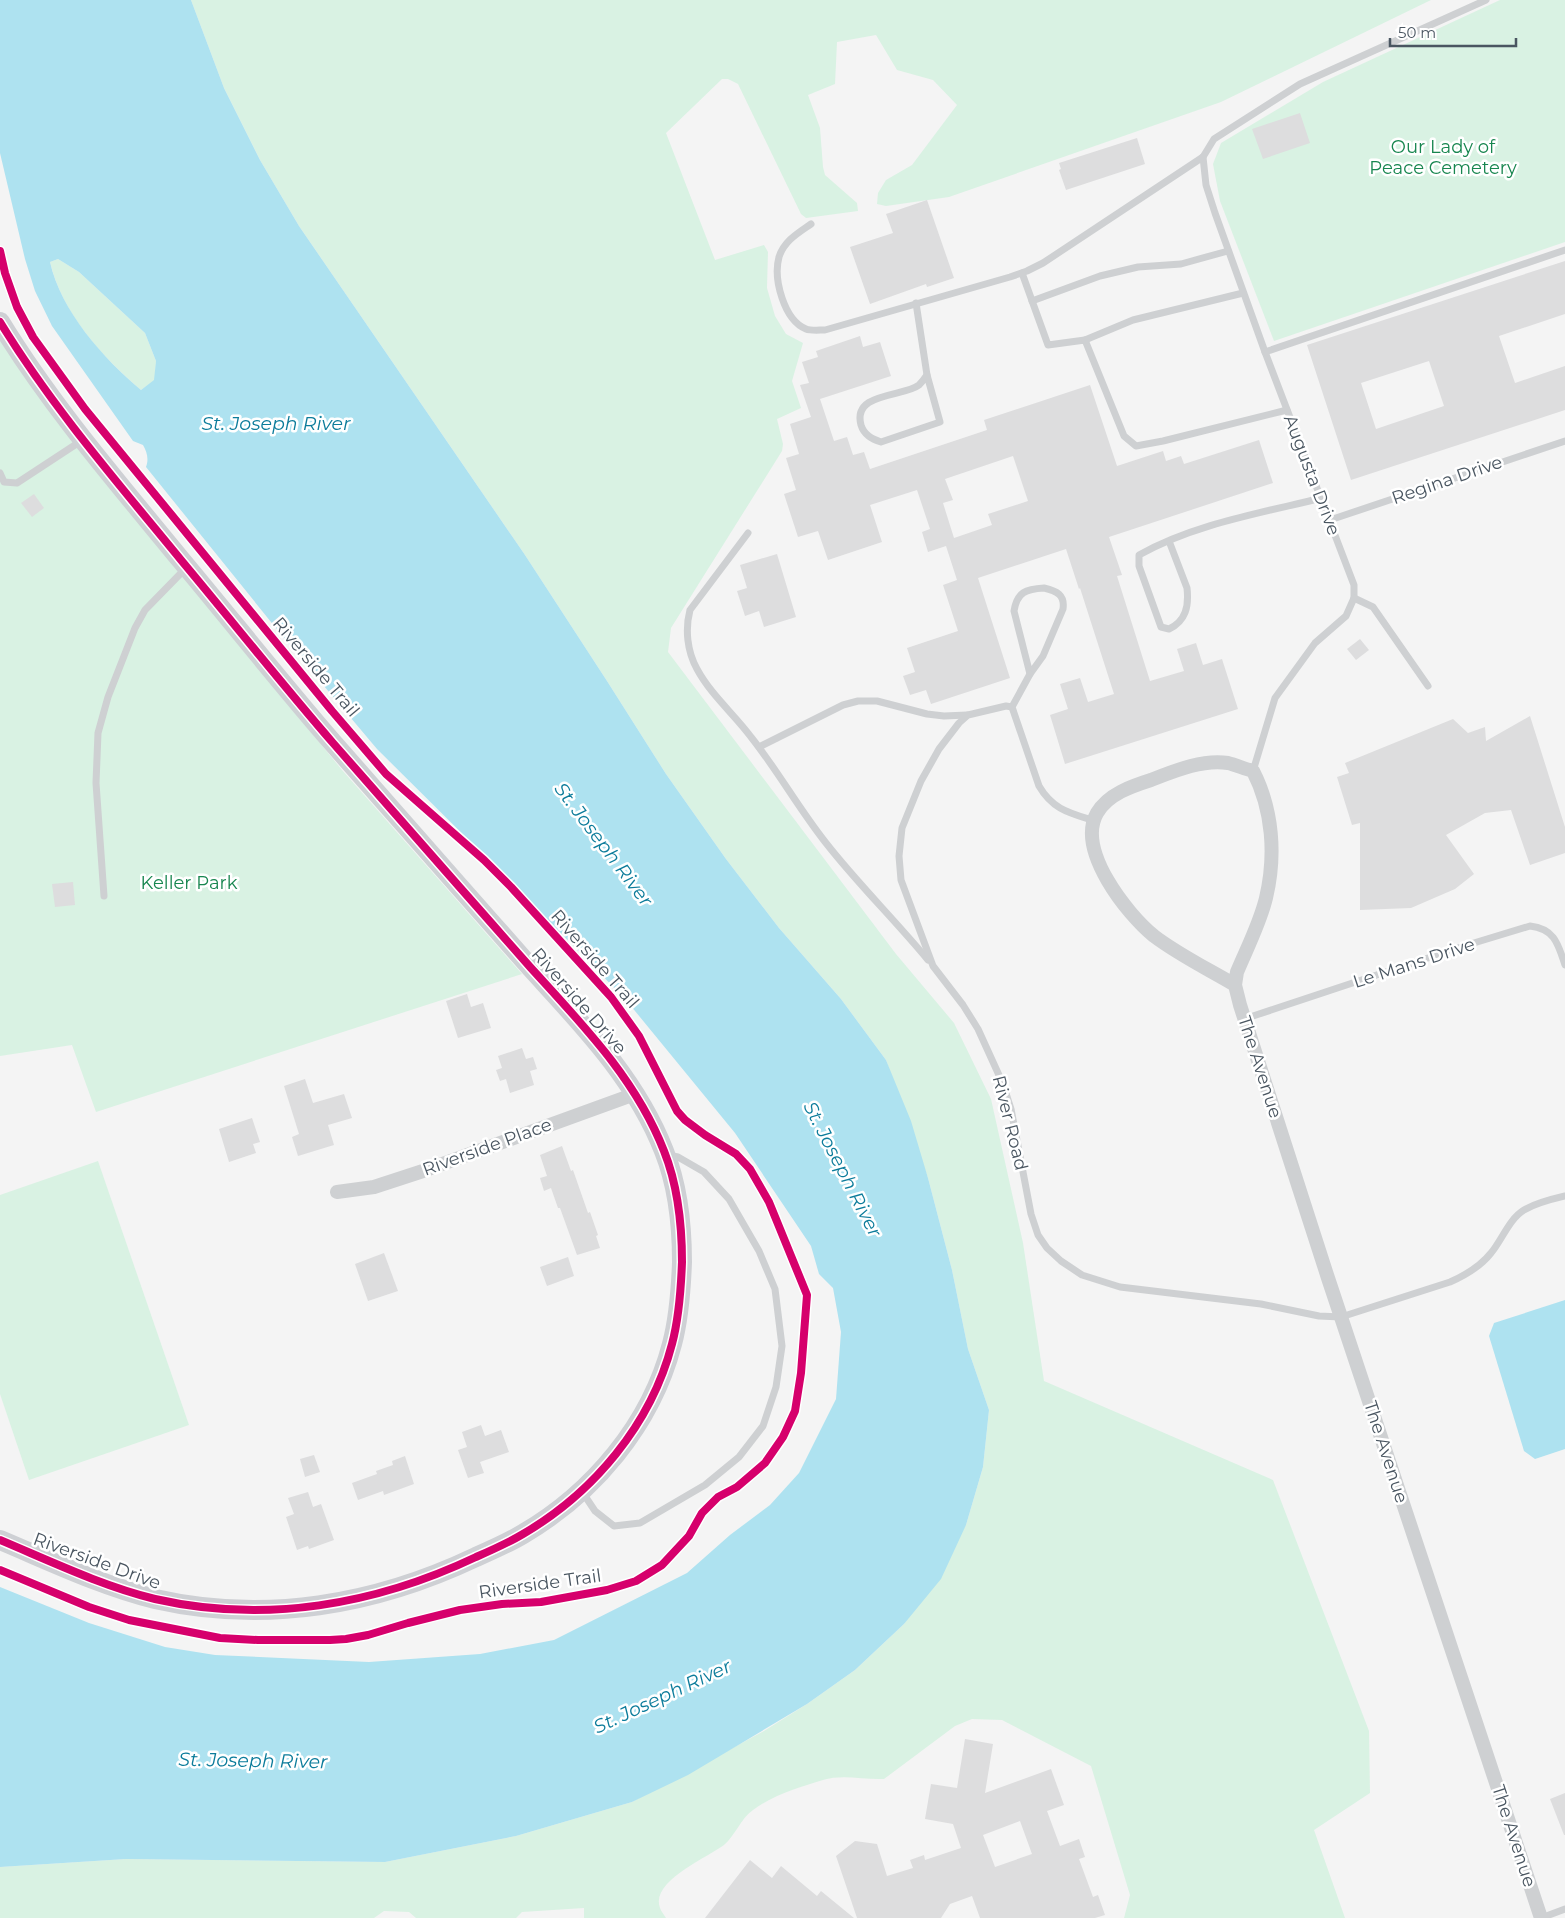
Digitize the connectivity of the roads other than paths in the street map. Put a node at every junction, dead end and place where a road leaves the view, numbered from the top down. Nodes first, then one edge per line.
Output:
1 (1486, 0) edge
2 (1203, 157) junction
3 (811, 224) dead end
4 (1565, 250) edge
5 (1228, 251) junction
6 (1022, 273) junction
7 (1244, 293) junction
8 (1032, 302) junction
9 (916, 304) junction
10 (0, 322) edge
11 (1085, 340) junction
12 (1265, 352) junction
13 (927, 375) junction
14 (1287, 410) junction
15 (84, 439) junction
16 (1565, 441) edge
17 (0, 473) edge
18 (1322, 498) junction
19 (1330, 520) junction
20 (748, 533) dead end
21 (1169, 541) junction
22 (187, 567) junction
23 (1354, 598) junction
24 (1030, 674) junction
25 (1428, 686) dead end
26 (1012, 707) junction
27 (968, 715) junction
28 (759, 747) junction
29 (1253, 771) junction
30 (1095, 821) junction
31 (104, 896) dead end
32 (1565, 965) edge
33 (933, 966) junction
34 (1236, 985) junction
35 (1244, 1019) junction
36 (635, 1094) junction
37 (666, 1154) junction
38 (337, 1192) dead end
39 (1565, 1196) edge
40 (1341, 1317) junction
41 (582, 1490) junction
42 (0, 1540) edge
43 (1565, 1909) edge
44 (1541, 1918) edge

1 - 2 lane
2 - 5 lane, Augusta Drive
2 - 6 lane
3 - 9 lane
4 - 12 lane
5 - 7 lane, Augusta Drive
5 - 8 lane
6 - 8 lane
6 - 9 lane
7 - 11 lane
7 - 12 lane, Augusta Drive
8 - 11 lane
9 - 13 lane
10 - 15 street, Riverside Drive
11 - 14 lane
12 - 14 lane, Augusta Drive
13 - 13 lane
14 - 18 lane, Augusta Drive
15 - 17 lane
15 - 22 street, Riverside Drive
16 - 19 lane, Regina Drive
18 - 19 lane, Augusta Drive
18 - 21 lane
19 - 23 lane, Augusta Drive
20 - 28 lane
21 - 21 lane
22 - 31 lane
22 - 36 street, Riverside Drive
23 - 25 lane
23 - 29 lane
24 - 24 lane
24 - 26 lane
26 - 27 lane
26 - 30 lane
27 - 28 lane
27 - 33 lane, River Road
28 - 33 lane
29 - 30 street
29 - 34 street
30 - 34 street
32 - 35 lane, Le Mans Drive
33 - 40 lane, River Road
34 - 35 street, The Avenue
35 - 40 street, The Avenue
36 - 37 street, Riverside Drive
36 - 38 street, Riverside Place
37 - 41 street, Riverside Drive
37 - 41 lane
39 - 40 lane
40 - 44 street, The Avenue
41 - 42 street, Riverside Drive
43 - 44 lane

